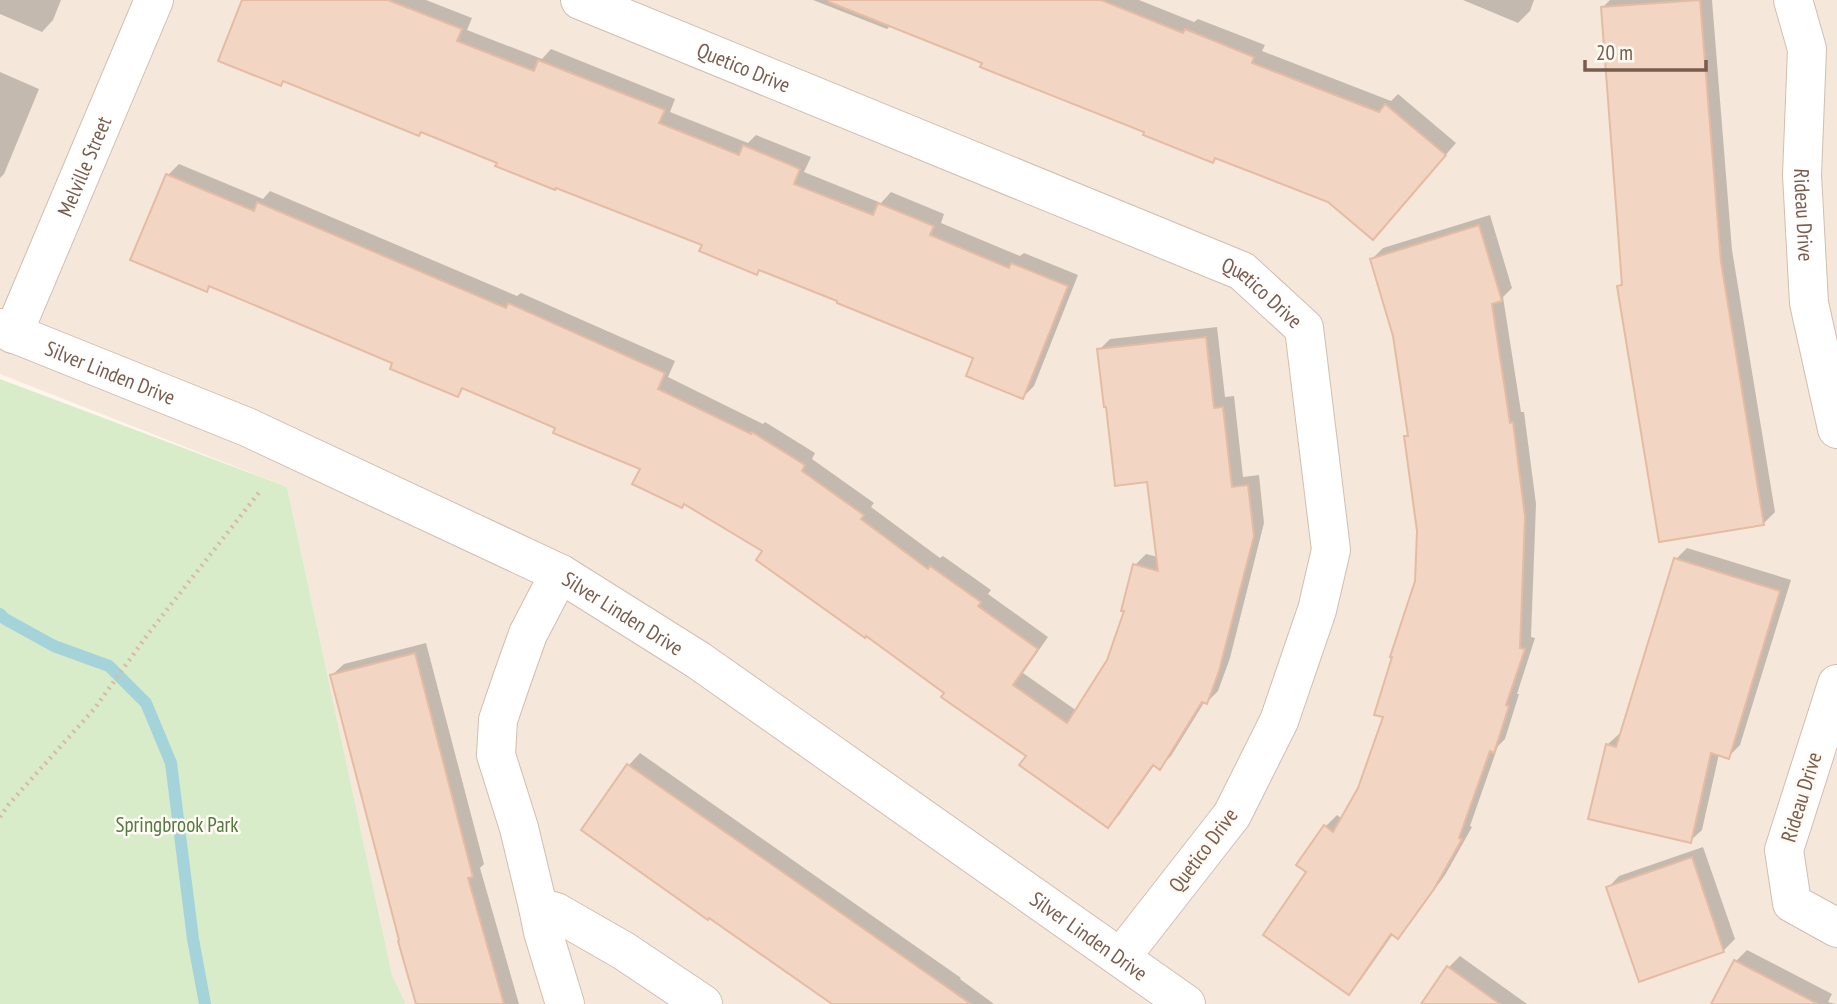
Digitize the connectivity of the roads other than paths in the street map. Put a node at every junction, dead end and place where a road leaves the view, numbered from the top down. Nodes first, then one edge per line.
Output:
1 (154, 0) edge
2 (580, 0) edge
3 (1793, 0) edge
4 (7, 331) edge
5 (1837, 429) edge
6 (561, 574) junction
7 (1837, 684) edge
8 (538, 907) junction
9 (1837, 928) edge
10 (1121, 957) junction
11 (565, 1004) edge
12 (703, 1004) edge
13 (1186, 1004) edge

1 - 4 street, Melville Street
2 - 10 street, Quetico Drive
3 - 5 street, Rideau Drive
4 - 6 street, Silver Linden Drive
6 - 8 street
6 - 10 street, Silver Linden Drive
7 - 9 street, Rideau Drive
8 - 11 street
8 - 12 street
10 - 13 street, Silver Linden Drive

